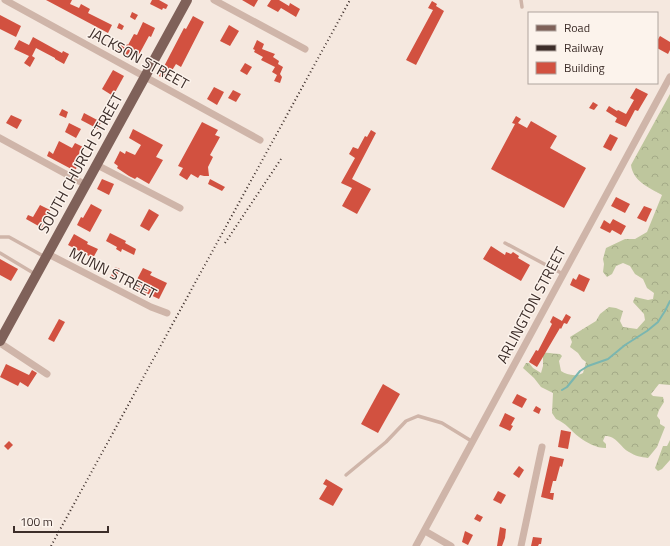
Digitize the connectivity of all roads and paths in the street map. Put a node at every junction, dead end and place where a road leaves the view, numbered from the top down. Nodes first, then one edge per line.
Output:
1 (5, 0) edge
2 (187, 0) edge
3 (214, 0) edge
4 (521, 0) edge
5 (522, 7) dead end
6 (306, 49) dead end
7 (145, 76) junction
8 (670, 78) edge
9 (0, 138) edge
10 (260, 140) dead end
11 (97, 165) junction
12 (86, 185) junction
13 (180, 208) dead end
14 (0, 237) edge
15 (505, 243) dead end
16 (0, 253) edge
17 (47, 256) junction
18 (563, 274) junction
19 (36, 275) junction
20 (167, 313) dead end
21 (0, 342) edge
22 (47, 374) dead end
23 (473, 442) junction
24 (542, 447) dead end
25 (346, 475) dead end
26 (425, 531) junction
27 (416, 546) edge
28 (451, 546) edge
29 (521, 546) edge

1 - 7 street, JACKSON STREET
2 - 7 main road, SOUTH CHURCH STREET
3 - 6 street
4 - 5 lane
7 - 10 street, JACKSON STREET
7 - 11 main road, SOUTH CHURCH STREET
8 - 18 street, ARLINGTON STREET
9 - 12 street
11 - 12 main road, SOUTH CHURCH STREET
11 - 13 street
12 - 17 main road, SOUTH CHURCH STREET
14 - 17 lane
15 - 18 lane
16 - 19 lane
17 - 19 main road, SOUTH CHURCH STREET
17 - 20 street, MUNN STREET
18 - 23 street, ARLINGTON STREET
19 - 21 main road, SOUTH CHURCH STREET
21 - 22 street
23 - 25 lane
23 - 26 street, ARLINGTON STREET
24 - 29 street
26 - 27 street, ARLINGTON STREET
26 - 28 street

